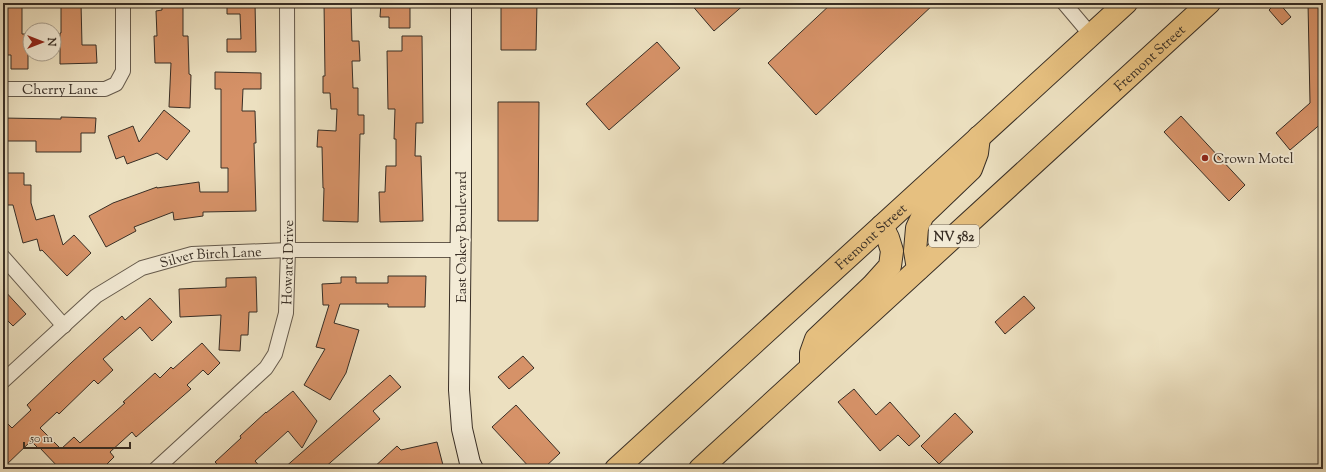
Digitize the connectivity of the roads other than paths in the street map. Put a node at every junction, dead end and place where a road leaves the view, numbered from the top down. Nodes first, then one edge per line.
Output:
1 (122, 3) edge
2 (287, 3) edge
3 (461, 3) edge
4 (1064, 3) edge
5 (1126, 3) edge
6 (1209, 3) edge
7 (1091, 35) junction
8 (3, 89) edge
9 (979, 137) junction
10 (882, 226) junction
11 (288, 250) junction
12 (461, 250) junction
13 (3, 257) edge
14 (918, 269) junction
15 (64, 326) junction
16 (811, 367) junction
17 (3, 381) edge
18 (621, 467) edge
19 (156, 469) edge
20 (473, 469) edge
21 (700, 469) edge

1 - 8 street, Cherry Lane
2 - 11 street, Howard Drive
3 - 12 street, East Oakey Boulevard
4 - 7 street
5 - 7 main road, Fremont Street
6 - 14 main road, Fremont Street / NV 582
7 - 9 main road, Fremont Street
9 - 10 main road, Fremont Street
9 - 14 main road
10 - 16 main road
10 - 18 main road, Fremont Street
11 - 12 street, Silver Birch Lane
11 - 15 street, Silver Birch Lane
11 - 19 street, Howard Drive
12 - 20 street, East Oakey Boulevard
13 - 15 street
14 - 16 main road, Fremont Street / NV 582
15 - 17 street, Silver Birch Lane
16 - 21 main road, Fremont Street / NV 582

